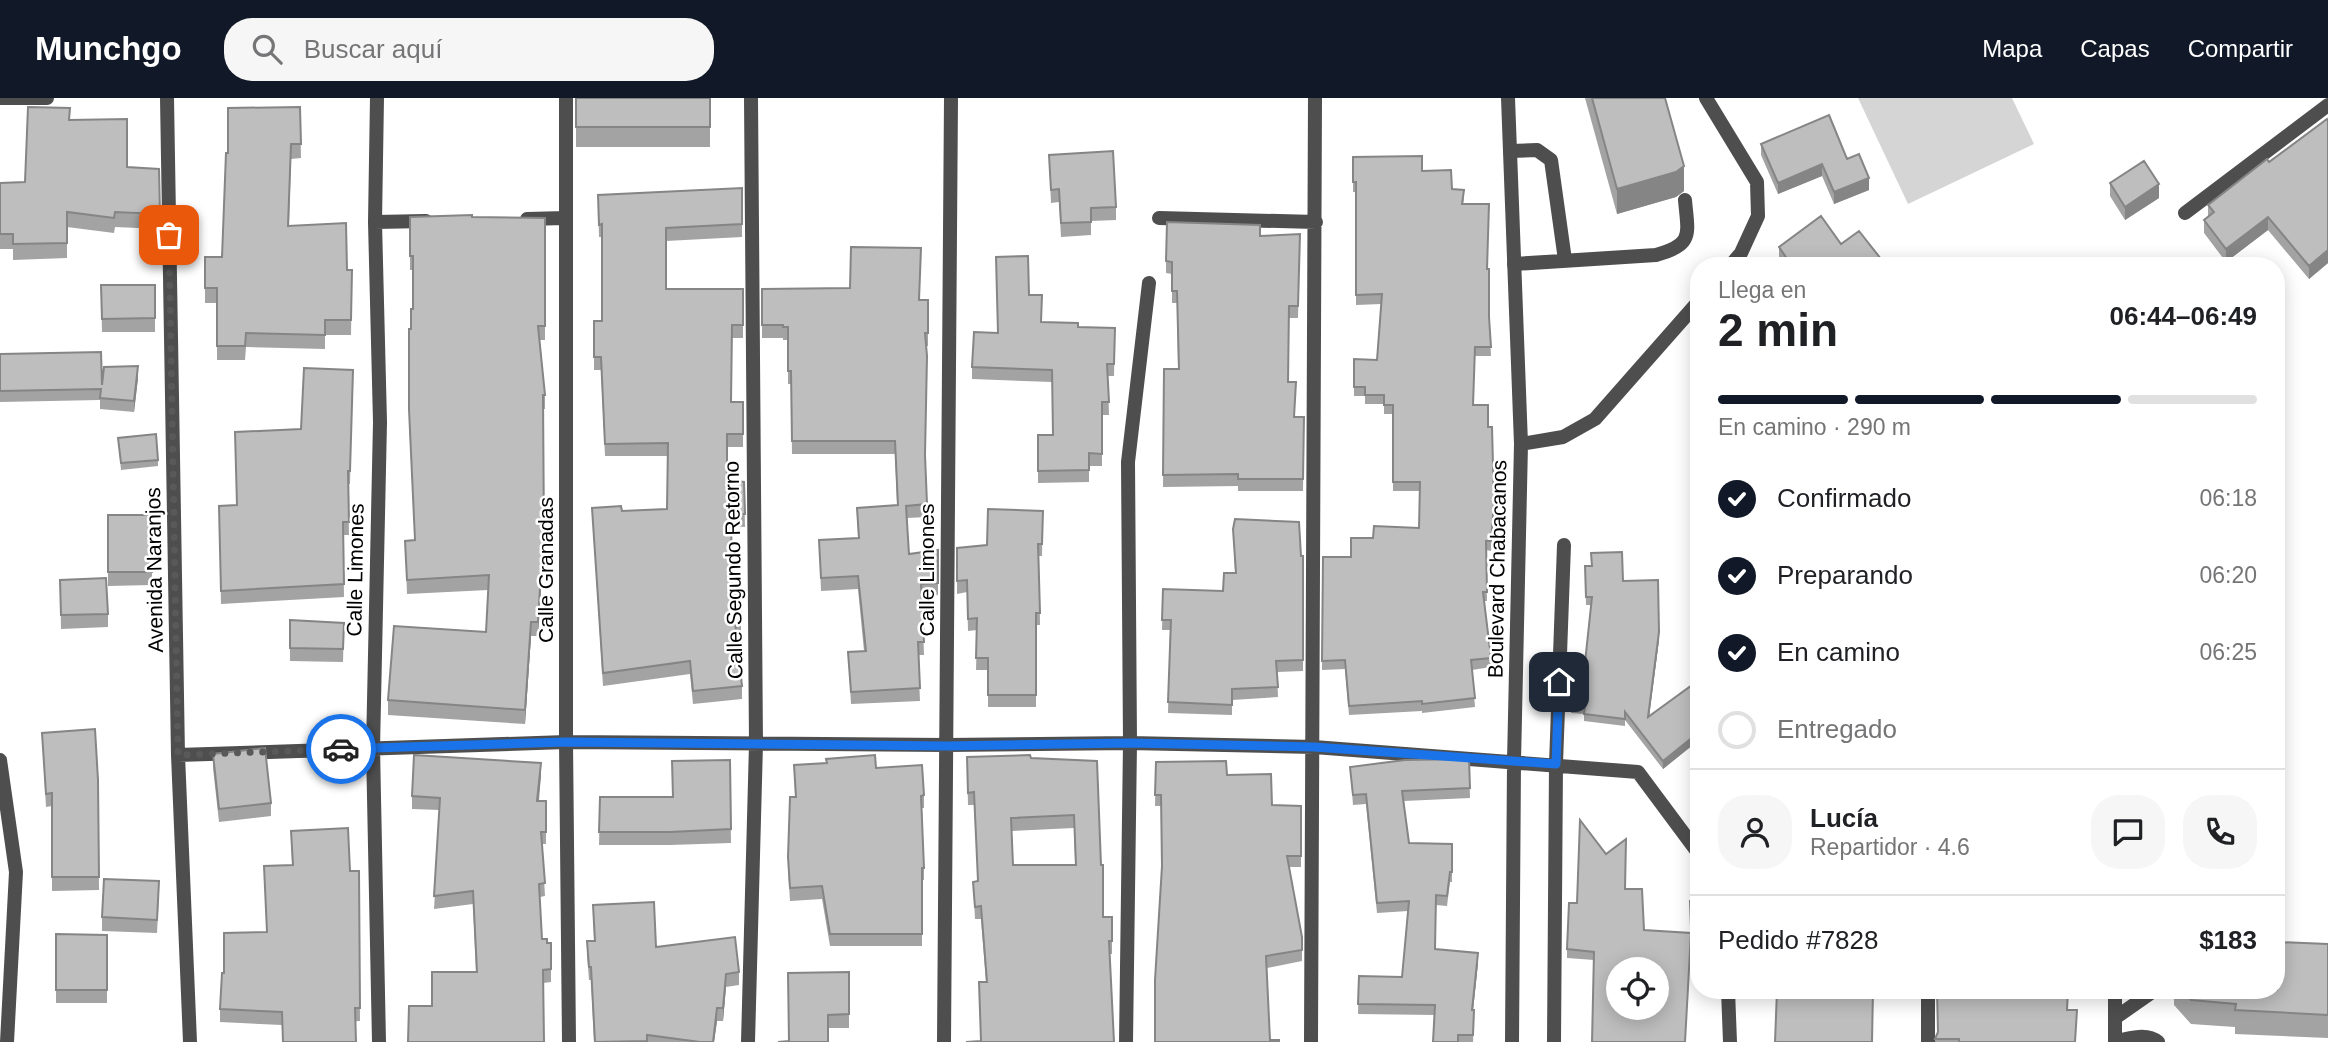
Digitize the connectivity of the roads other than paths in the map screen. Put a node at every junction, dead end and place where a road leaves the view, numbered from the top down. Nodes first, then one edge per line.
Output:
1 (0, 98) edge
2 (47, 98) edge
3 (167, 98) edge
4 (377, 98) edge
5 (566, 98) edge
6 (751, 98) edge
7 (951, 98) edge
8 (1315, 98) edge
9 (1508, 98) edge
10 (1706, 98) edge
11 (2328, 105) edge
12 (1510, 151) junction
13 (1685, 200) dead end
14 (2185, 213) dead end
15 (565, 218) junction
16 (1159, 218) dead end
17 (511, 219) edge
18 (443, 220) edge
19 (375, 222) junction
20 (1316, 222) junction
21 (1738, 257) edge
22 (1565, 260) junction
23 (1514, 264) junction
24 (1149, 284) dead end
25 (1690, 311) edge
26 (1521, 444) junction
27 (1564, 545) dead end
28 (566, 742) junction
29 (1130, 743) junction
30 (756, 744) junction
31 (946, 746) junction
32 (1314, 747) junction
33 (373, 748) junction
34 (178, 755) junction
35 (0, 760) edge
36 (1514, 762) junction
37 (1556, 764) junction
38 (1690, 842) edge
39 (1728, 999) edge
40 (1928, 999) edge
41 (2115, 999) edge
42 (2142, 999) edge
43 (2115, 1018) junction
44 (2115, 1041) edge
45 (7, 1042) edge
46 (190, 1042) edge
47 (379, 1042) edge
48 (569, 1042) edge
49 (748, 1042) edge
50 (944, 1042) edge
51 (1126, 1042) edge
52 (1311, 1042) edge
53 (1512, 1042) edge
54 (1554, 1042) edge
55 (1730, 1042) edge
56 (1928, 1042) edge
57 (2158, 1042) edge

1 - 2 street
3 - 34 street, Avenida Naranjos
4 - 19 street, Calle Limones
5 - 15 street, Calle Granadas
6 - 30 street, Calle Segundo Retorno
7 - 31 street, Calle Limones
8 - 20 street
9 - 12 street, Boulevard Chabacanos
10 - 21 street
11 - 14 street
12 - 22 street
12 - 23 street, Boulevard Chabacanos
13 - 22 street
15 - 17 street
15 - 28 street, Calle Granadas
16 - 20 street
18 - 19 street
19 - 33 street, Calle Limones
20 - 32 street
22 - 23 street
23 - 26 street, Boulevard Chabacanos
24 - 29 street
25 - 26 street
26 - 36 street, Boulevard Chabacanos
27 - 37 street
28 - 30 street
28 - 33 street
28 - 48 street, Calle Granadas
29 - 31 street
29 - 32 street
29 - 51 street
30 - 31 street
30 - 49 street, Calle Segundo Retorno
31 - 50 street, Calle Limones
32 - 36 street
32 - 52 street
33 - 34 street
33 - 47 street, Calle Limones
34 - 46 street, Avenida Naranjos
35 - 45 street
36 - 37 street
36 - 53 street, Boulevard Chabacanos
37 - 38 street
37 - 54 street
39 - 55 street
40 - 56 street
41 - 43 street
42 - 43 street
43 - 44 street
44 - 57 street

